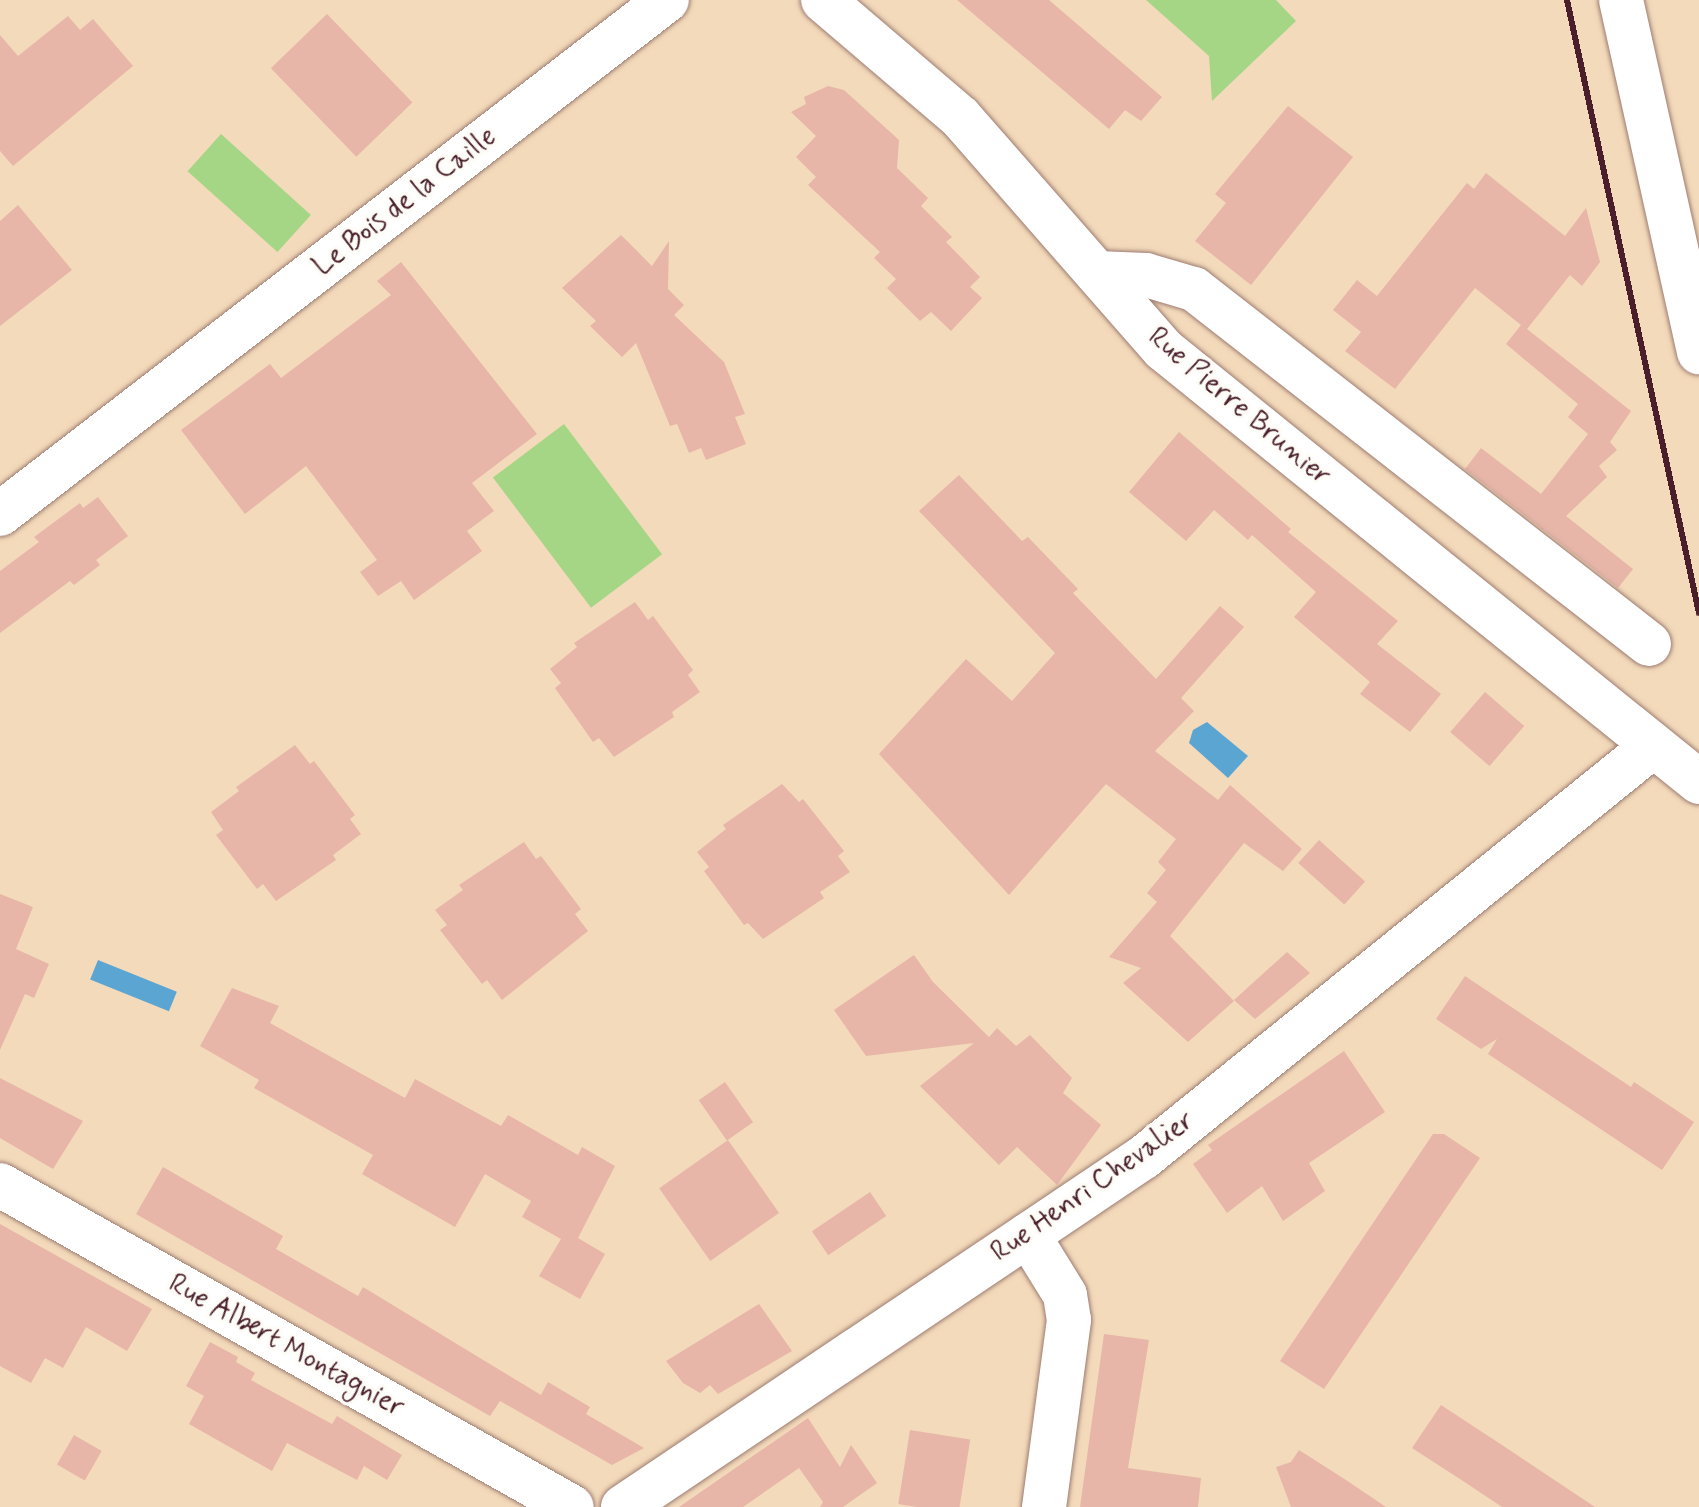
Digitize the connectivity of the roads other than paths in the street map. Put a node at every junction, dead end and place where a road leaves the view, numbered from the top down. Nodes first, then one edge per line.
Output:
1 (667, 0) edge
2 (823, 0) edge
3 (1621, 0) edge
4 (1097, 273) junction
5 (1699, 352) edge
6 (0, 514) edge
7 (1649, 644) dead end
8 (1653, 746) junction
9 (1699, 782) edge
10 (0, 1185) edge
11 (1028, 1235) junction
12 (572, 1507) edge
13 (623, 1507) edge
14 (1044, 1507) edge

1 - 6 street, Le Bois de la Caille
2 - 4 street, Rue Pierre Brunier
3 - 5 street
4 - 7 street
4 - 8 street, Rue Pierre Brunier
8 - 9 street, Rue Pierre Brunier
8 - 11 street, Rue Henri Chevalier
10 - 12 street, Rue Albert Montagnier
11 - 13 street, Rue Henri Chevalier
11 - 14 street

